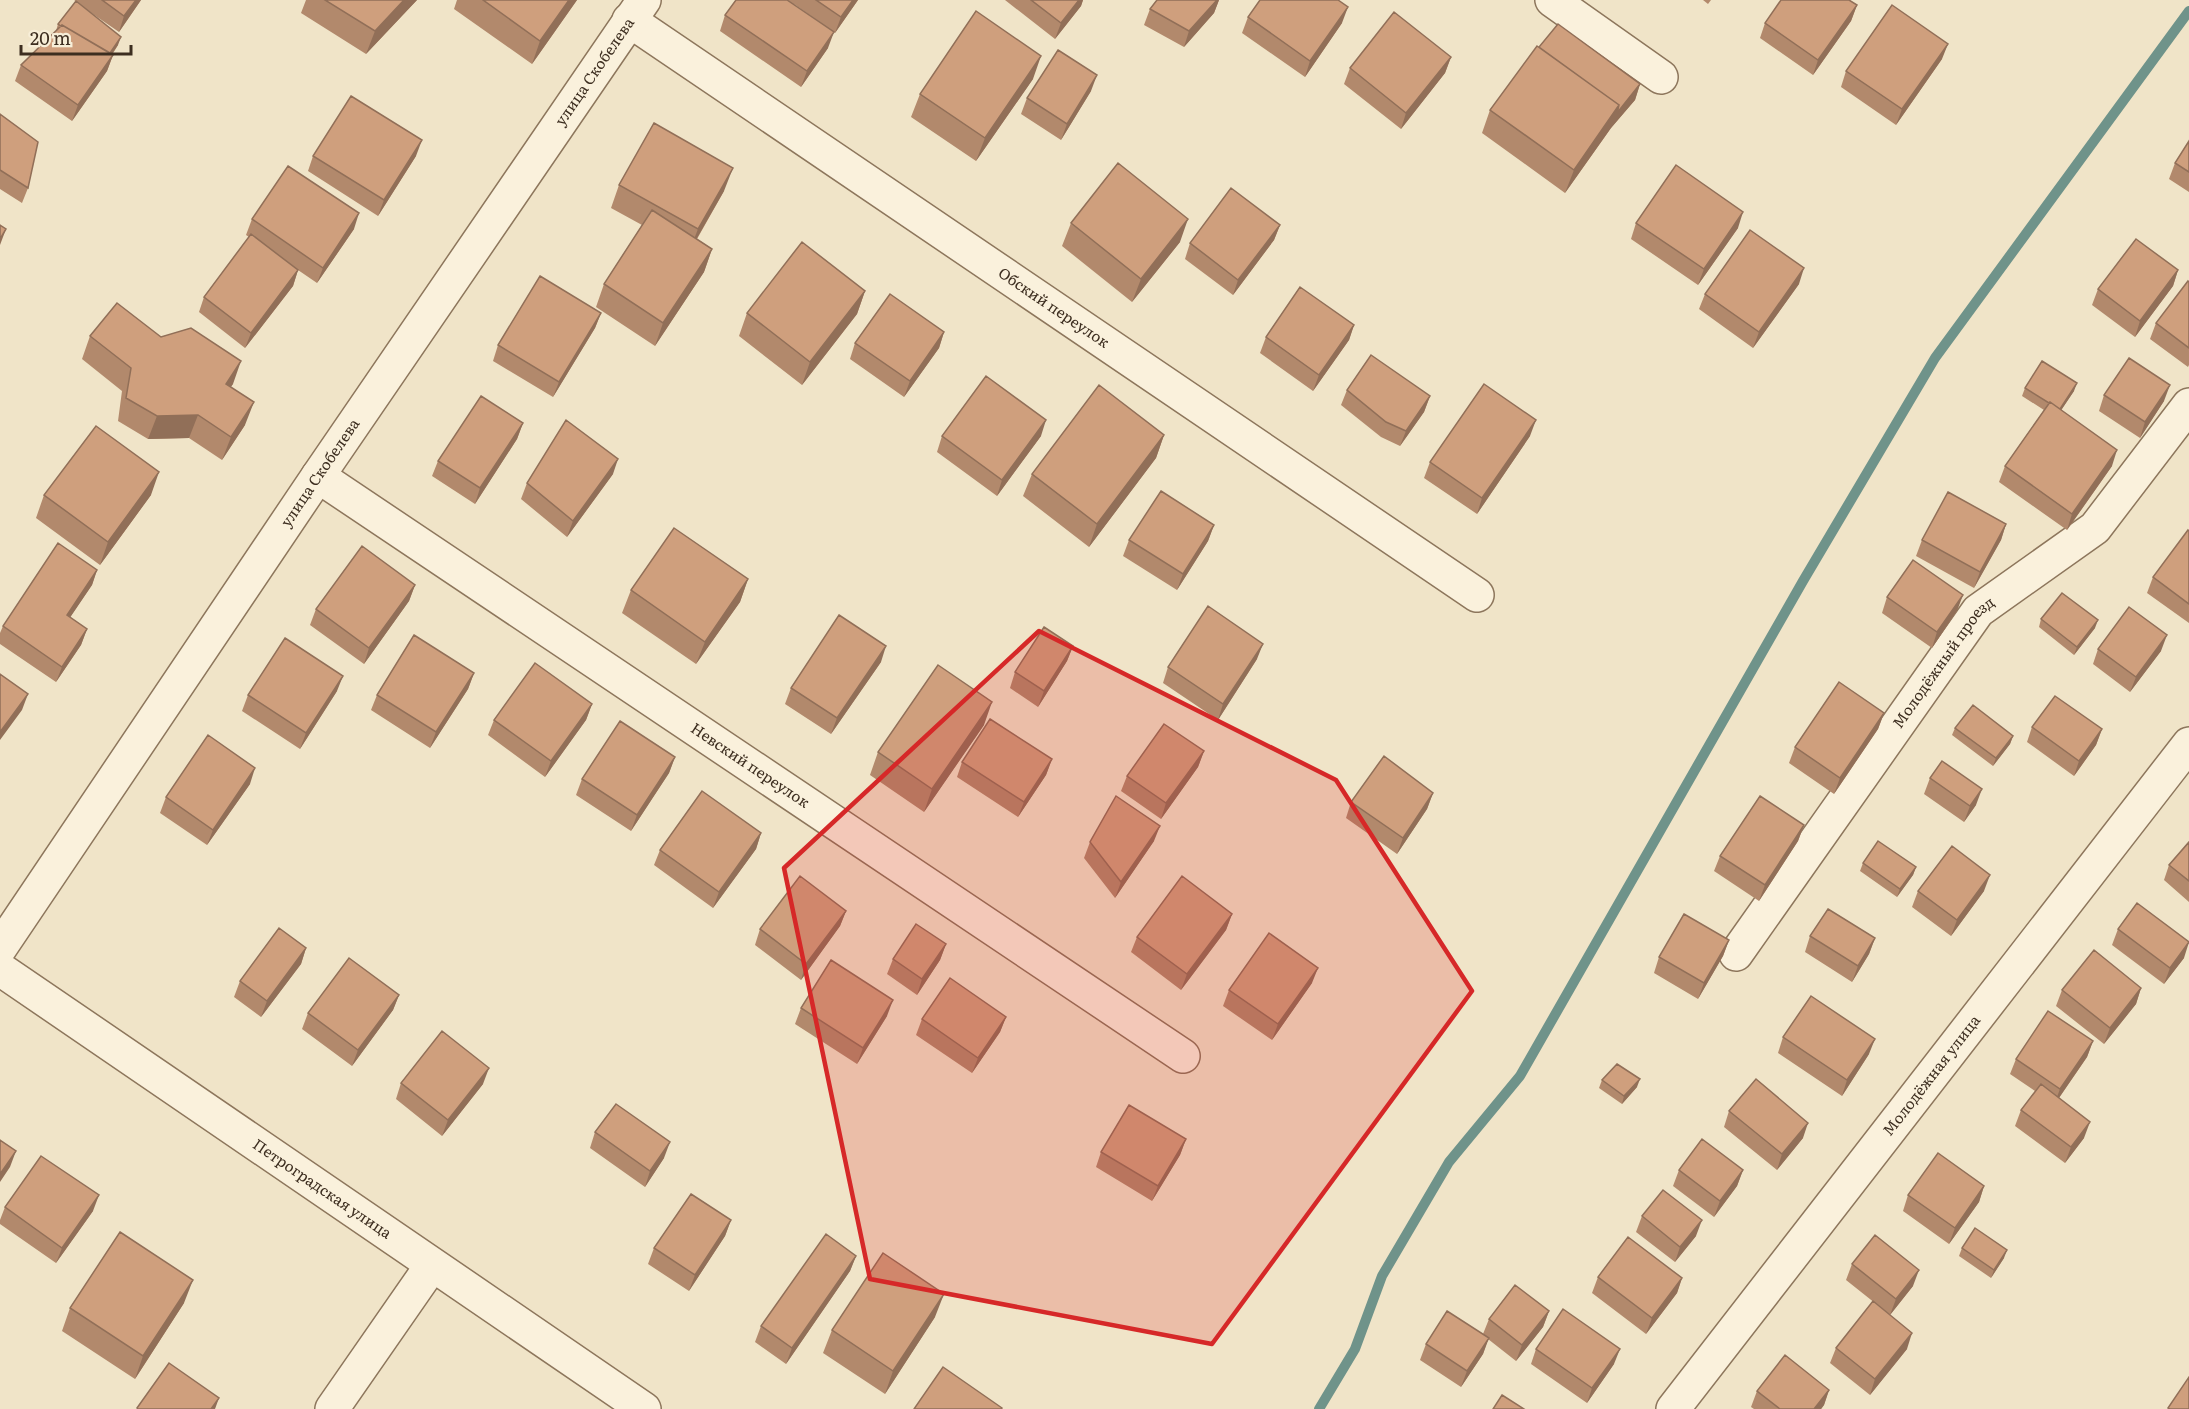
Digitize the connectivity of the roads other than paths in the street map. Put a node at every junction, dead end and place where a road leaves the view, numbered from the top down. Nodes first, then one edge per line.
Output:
1 (1552, 0) edge
2 (637, 10) edge
3 (1661, 77) dead end
4 (2189, 405) edge
5 (318, 476) junction
6 (1477, 595) dead end
7 (2189, 744) edge
8 (0, 948) edge
9 (1736, 954) dead end
10 (0, 969) edge
11 (1183, 1056) dead end
12 (432, 1265) junction
13 (332, 1409) edge
14 (644, 1409) edge
15 (1672, 1409) edge

1 - 3 street
2 - 5 street, улица Скобелева
2 - 6 street, Обский переулок
4 - 9 street, Молодёжный проезд
5 - 8 street, улица Скобелева
5 - 11 street, Невский переулок
7 - 15 street, Молодёжная улица
10 - 12 street, Петроградская улица
12 - 13 street
12 - 14 street, Петроградская улица

